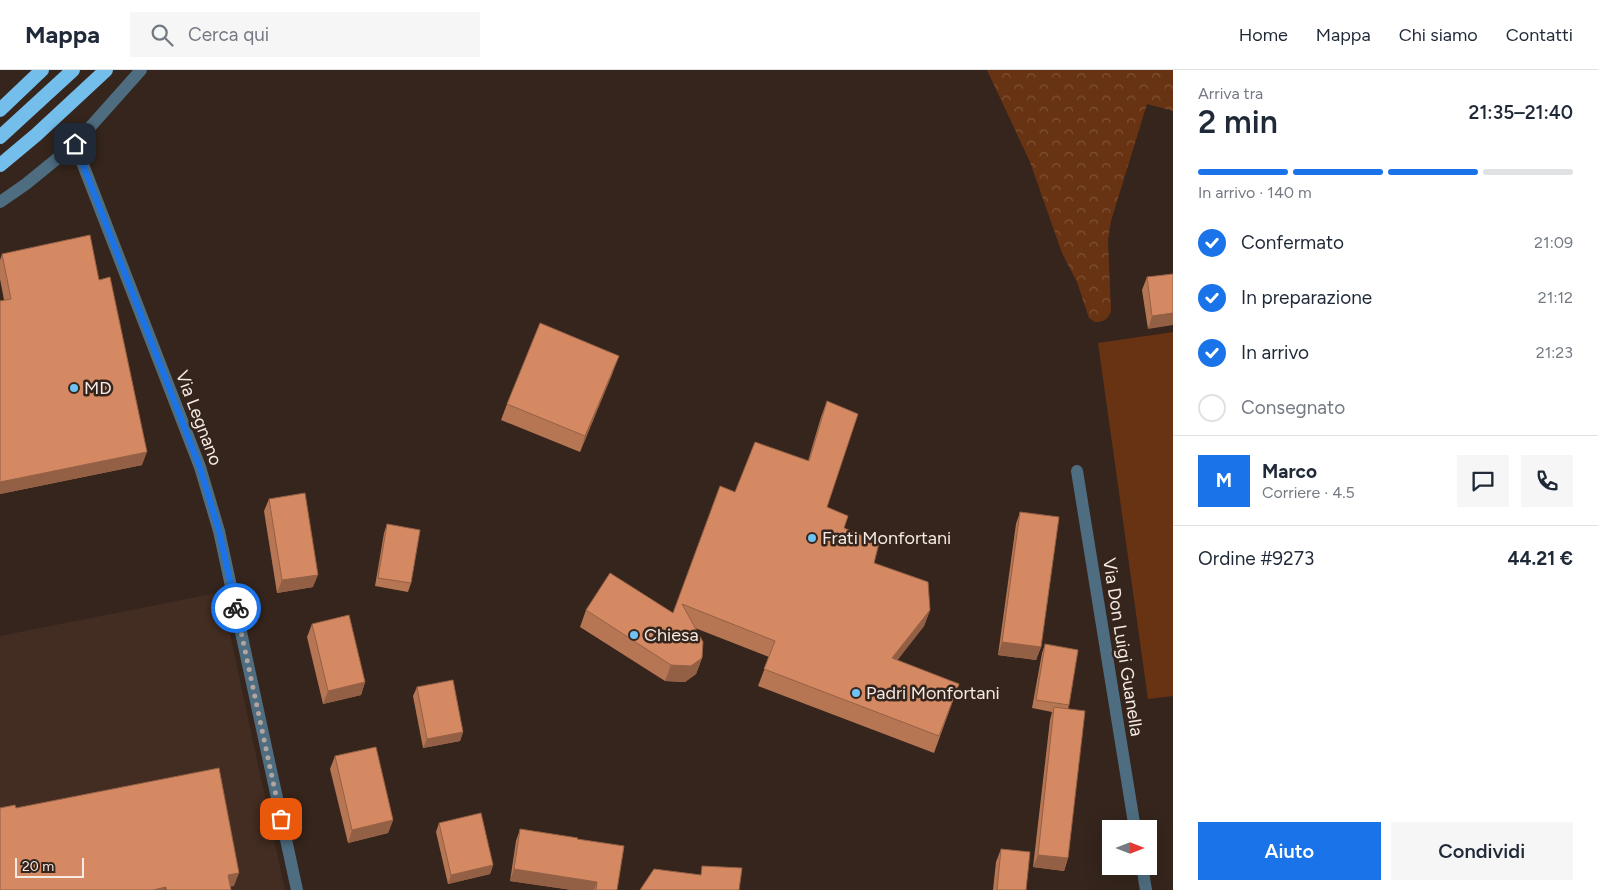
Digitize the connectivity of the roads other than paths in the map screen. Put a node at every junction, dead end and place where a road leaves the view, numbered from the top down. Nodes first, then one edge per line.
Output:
1 (42, 70) edge
2 (73, 70) edge
3 (106, 70) edge
4 (141, 70) edge
5 (0, 110) edge
6 (0, 137) edge
7 (75, 144) junction
8 (0, 165) edge
9 (0, 202) edge
10 (1078, 472) dead end
11 (1134, 820) edge
12 (1144, 875) edge
13 (297, 890) edge
14 (1146, 890) edge

1 - 5 highway
2 - 6 highway
3 - 8 highway
4 - 7 street
7 - 9 street
7 - 13 street, Via Legnano
10 - 11 street, Via Don Luigi Guanella
12 - 14 street

